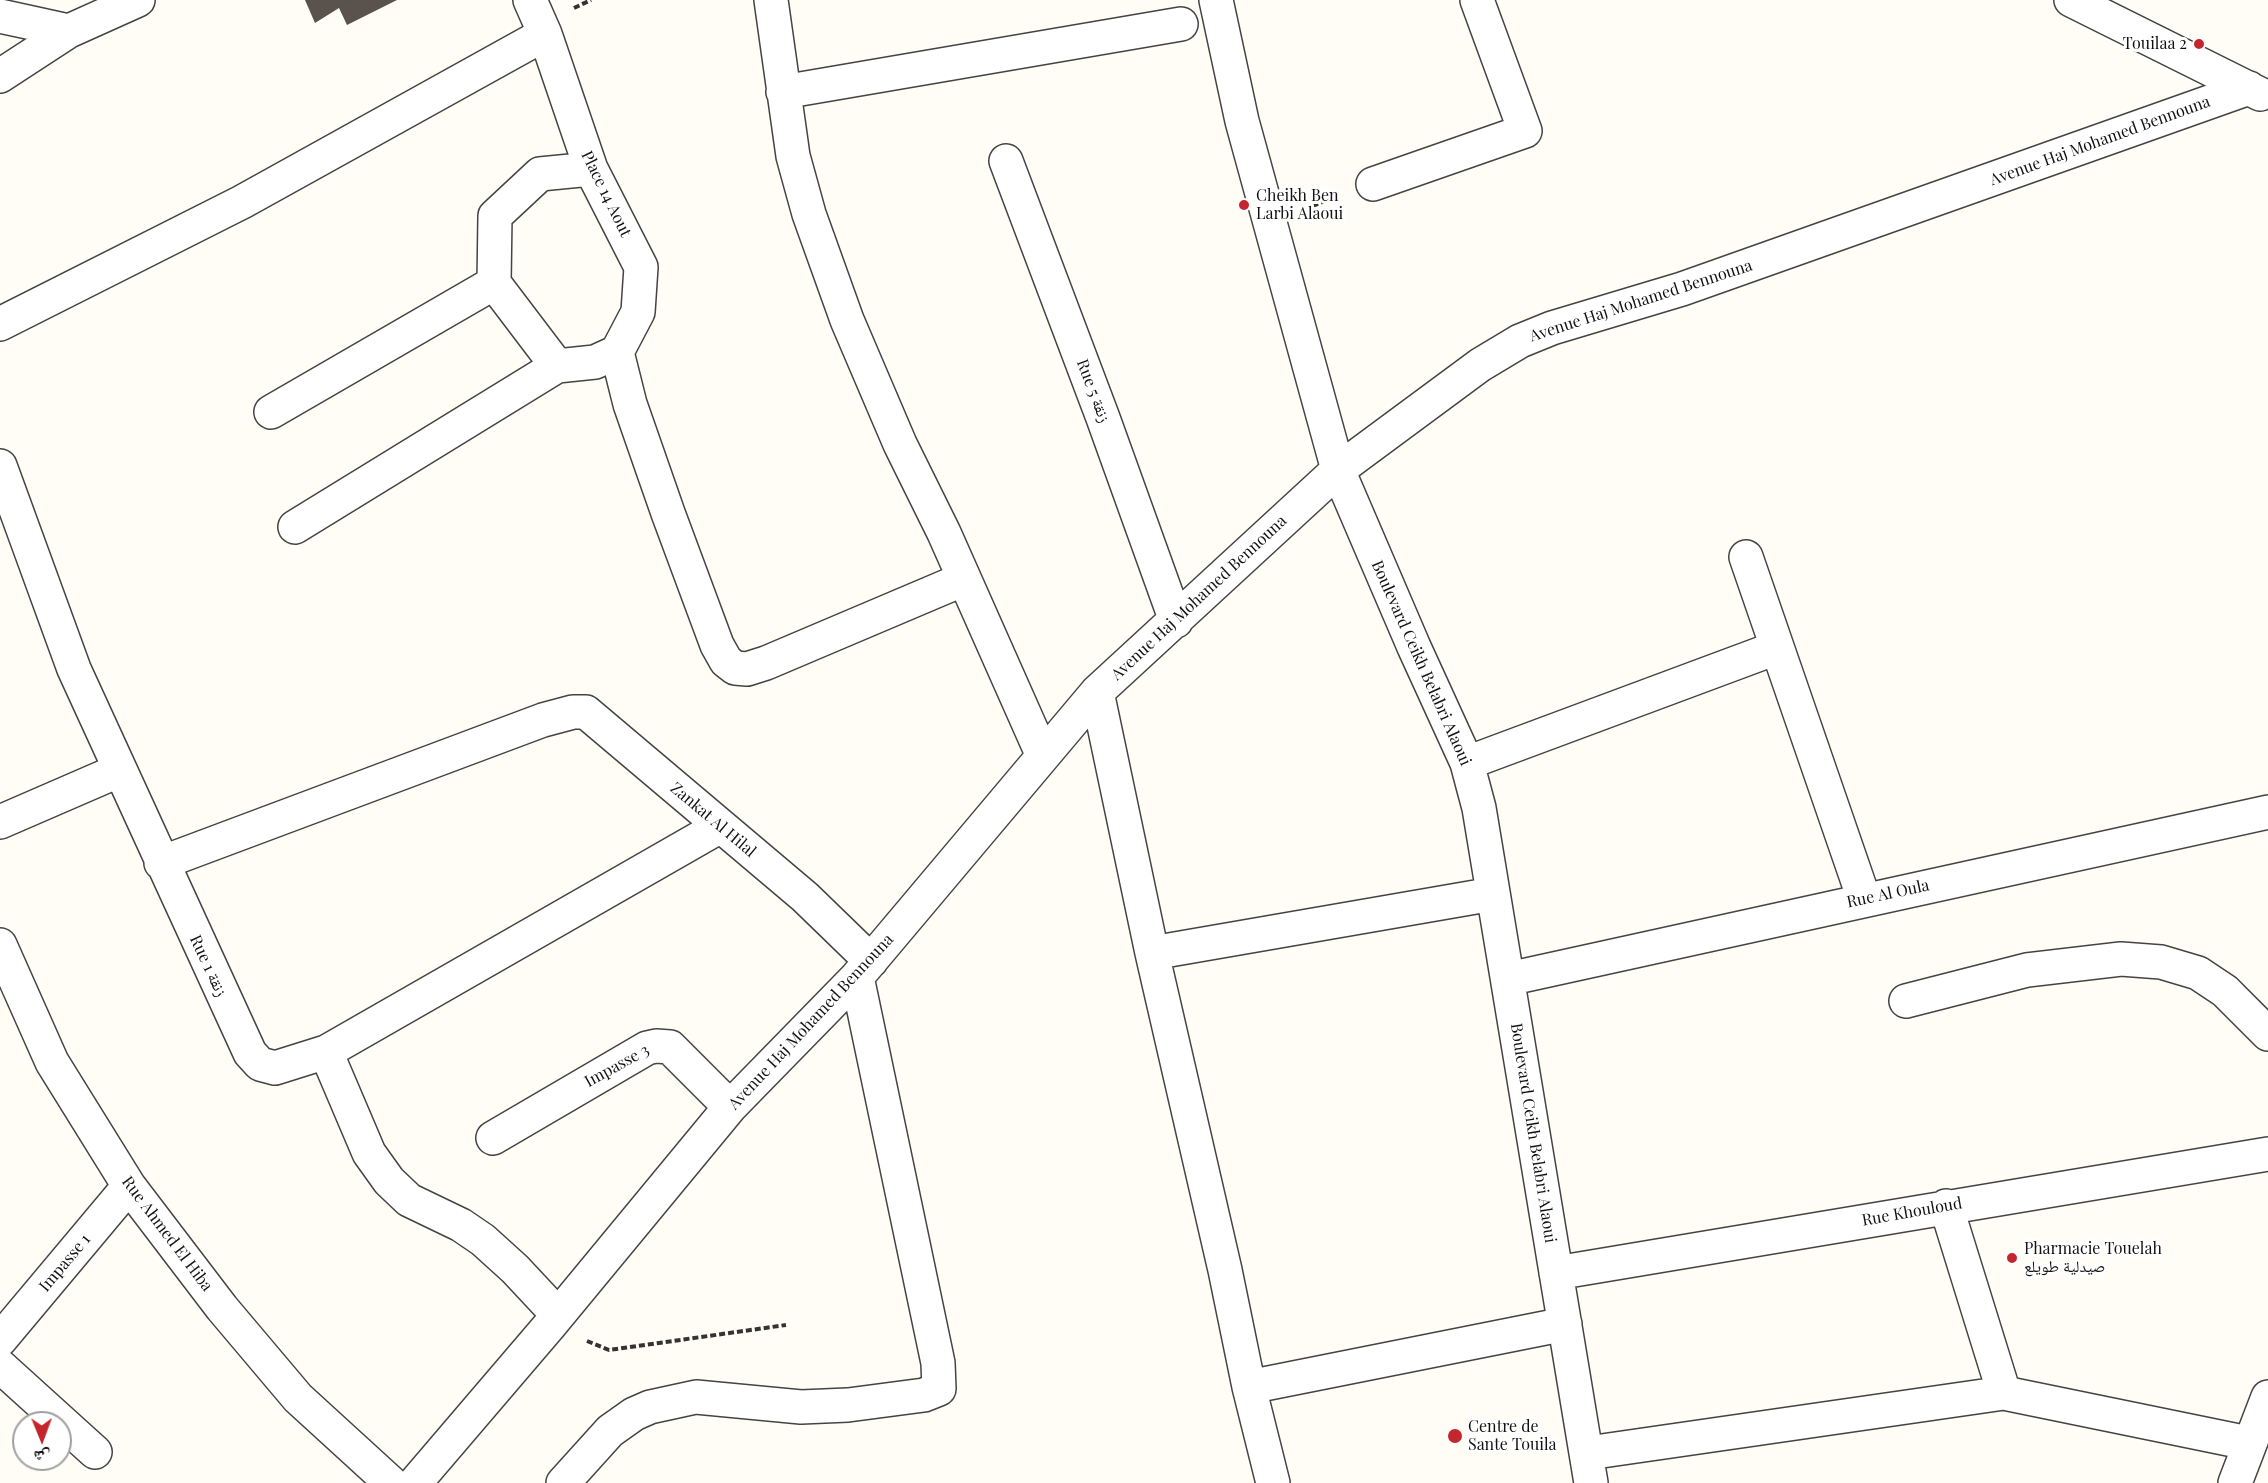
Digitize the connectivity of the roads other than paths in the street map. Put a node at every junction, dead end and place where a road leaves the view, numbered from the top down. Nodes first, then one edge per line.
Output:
1 (138, 0) edge
2 (530, 0) edge
3 (771, 0) edge
4 (1216, 0) edge
5 (1477, 0) edge
6 (2071, 0) edge
7 (0, 16) edge
8 (1181, 24) dead end
9 (69, 31) junction
10 (545, 34) junction
11 (0, 76) edge
12 (783, 92) junction
13 (2259, 93) edge
14 (1006, 161) dead end
15 (591, 169) junction
16 (1373, 184) road end
17 (494, 283) junction
18 (0, 324) edge
19 (617, 352) junction
20 (557, 366) junction
21 (271, 412) dead end
22 (0, 466) edge
23 (1338, 470) junction
24 (295, 527) dead end
25 (1746, 557) dead end
26 (964, 579) junction
27 (1176, 621) junction
28 (1776, 648) junction
29 (1097, 692) junction
30 (1043, 756) junction
31 (1467, 763) junction
32 (120, 770) junction
33 (2268, 812) edge
34 (0, 822) edge
35 (719, 827) junction
36 (161, 863) junction
37 (1493, 894) junction
38 (1864, 899) junction
39 (0, 945) edge
40 (1152, 953) junction
41 (864, 969) junction
42 (1508, 979) junction
43 (1906, 1001) dead end
44 (2268, 1034) edge
45 (326, 1052) junction
46 (730, 1107) junction
47 (493, 1138) dead end
48 (2268, 1154) edge
49 (129, 1186) junction
50 (1946, 1206) junction
51 (1556, 1273) junction
52 (554, 1320) junction
53 (5, 1324) edge
54 (1565, 1324) junction
55 (0, 1366) edge
56 (1249, 1387) junction
57 (2004, 1393) junction
58 (2268, 1397) edge
59 (2248, 1443) junction
60 (95, 1452) dead end
61 (1589, 1468) edge
62 (391, 1483) edge
63 (415, 1483) edge
64 (563, 1483) edge
65 (1273, 1483) edge
66 (2235, 1483) edge

1 - 9 street
2 - 10 street, Place 14 Aout
3 - 12 street
4 - 23 street, Boulevard Ceikh Belabri Alaoui
5 - 16 street
6 - 13 street
7 - 9 street
8 - 12 street
9 - 11 street
10 - 15 street, Place 14 Aout
10 - 18 street
12 - 26 street
13 - 23 street, Avenue Haj Mohamed Bennouna
14 - 27 street, Rue 5 زنقة
15 - 17 street
15 - 19 street, Place 14 Aout
17 - 20 street
17 - 21 street
19 - 20 street
19 - 26 street
20 - 24 street
22 - 32 street, Rue 1 زنقة
23 - 27 street, Avenue Haj Mohamed Bennouna
23 - 31 street, Boulevard Ceikh Belabri Alaoui
25 - 28 street
26 - 30 street
27 - 29 street, Avenue Haj Mohamed Bennouna
28 - 31 street
28 - 38 street
29 - 30 street, Avenue Haj Mohamed Bennouna
29 - 40 street
30 - 41 street, Avenue Haj Mohamed Bennouna
31 - 37 street, Boulevard Ceikh Belabri Alaoui
32 - 34 street
32 - 36 street, Rue 1 زنقة
33 - 38 street, Rue Al Oula
35 - 36 street, Zankat Al Hilal
35 - 41 street, Zankat Al Hilal
35 - 45 street
36 - 45 street, Rue 1 زنقة
37 - 40 street
37 - 42 street, Boulevard Ceikh Belabri Alaoui
38 - 42 street, Rue Al Oula
39 - 49 street, Rue Ahmed El Hiba
40 - 56 street
41 - 46 street, Avenue Haj Mohamed Bennouna
41 - 64 street
42 - 51 street, Boulevard Ceikh Belabri Alaoui
43 - 44 street
45 - 52 street
46 - 47 street, Impasse 3
46 - 52 street, Avenue Haj Mohamed Bennouna
48 - 50 street, Rue Khouloud
49 - 53 street, Impasse 1
49 - 62 street, Rue Ahmed El Hiba
50 - 51 street, Rue Khouloud
50 - 57 street
51 - 54 street, Boulevard Ceikh Belabri Alaoui
52 - 63 street, Avenue Haj Mohamed Bennouna
54 - 56 street
54 - 61 street, Boulevard Ceikh Belabri Alaoui
55 - 60 street
56 - 65 street
57 - 59 street
57 - 61 street
58 - 59 street
59 - 66 street

